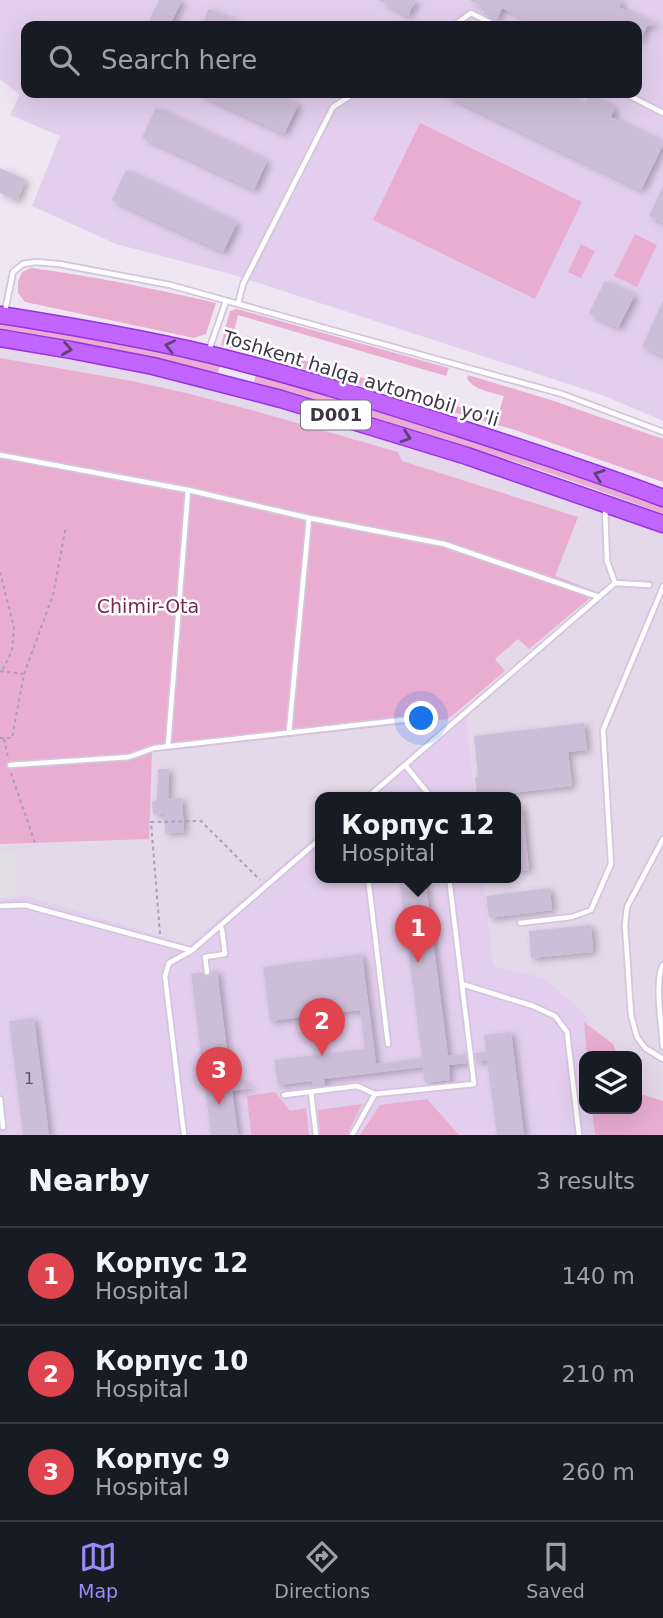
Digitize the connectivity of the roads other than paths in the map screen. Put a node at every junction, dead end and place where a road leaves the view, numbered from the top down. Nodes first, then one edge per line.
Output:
1 (460, 21) edge
2 (486, 21) edge
3 (347, 98) edge
4 (634, 98) edge
5 (663, 113) edge
6 (226, 301) junction
7 (238, 304) junction
8 (2, 315) edge
9 (0, 338) edge
10 (208, 354) junction
11 (240, 362) junction
12 (234, 386) junction
13 (663, 432) edge
14 (0, 455) edge
15 (188, 490) junction
16 (663, 498) edge
17 (605, 503) junction
18 (309, 518) junction
19 (663, 524) edge
20 (615, 583) junction
21 (649, 585) dead end
22 (663, 587) edge
23 (599, 597) junction
24 (419, 718) dead end
25 (289, 732) junction
26 (168, 746) junction
27 (10, 765) road end
28 (405, 765) junction
29 (374, 792) edge
30 (427, 792) edge
31 (663, 839) edge
32 (315, 842) edge
33 (369, 883) edge
34 (450, 883) edge
35 (0, 906) edge
36 (520, 923) dead end
37 (219, 926) junction
38 (191, 951) junction
39 (663, 965) edge
40 (207, 972) dead end
41 (462, 985) junction
42 (388, 1044) dead end
43 (663, 1047) edge
44 (663, 1059) edge
45 (311, 1092) junction
46 (375, 1094) junction
47 (284, 1095) dead end
48 (0, 1099) edge
49 (4, 1127) dead end
50 (184, 1135) edge
51 (316, 1135) edge
52 (352, 1135) edge
53 (579, 1135) edge

1 - 2 lane
3 - 7 lane
4 - 5 lane
6 - 7 lane
6 - 8 lane
6 - 10 lane
7 - 13 lane
10 -> 8 highway, Toshkent halqa avtomobil yo'li / D001
9 -> 12 highway, D001
10 - 11 highway, Toshkent halqa avtomobil yo'li / D001
11 - 12 highway
16 -> 11 highway, Toshkent halqa avtomobil yo'li / D001
12 -> 17 highway, D001
14 - 15 lane
15 - 18 lane
15 - 26 lane
17 - 19 highway, D001
17 - 20 lane
18 - 23 lane
18 - 25 lane
20 - 21 lane
20 - 23 lane
22 - 36 lane
23 - 28 lane
24 - 25 lane
25 - 26 lane
26 - 27 lane
28 - 29 lane
28 - 30 lane
31 - 44 lane
32 - 37 lane
33 - 42 lane
34 - 41 lane
35 - 38 lane
37 - 38 lane
37 - 40 lane
38 - 50 lane
39 - 43 lane
41 - 46 lane
41 - 53 lane
45 - 46 lane
45 - 47 lane
45 - 51 lane
46 - 52 lane
48 - 49 lane

